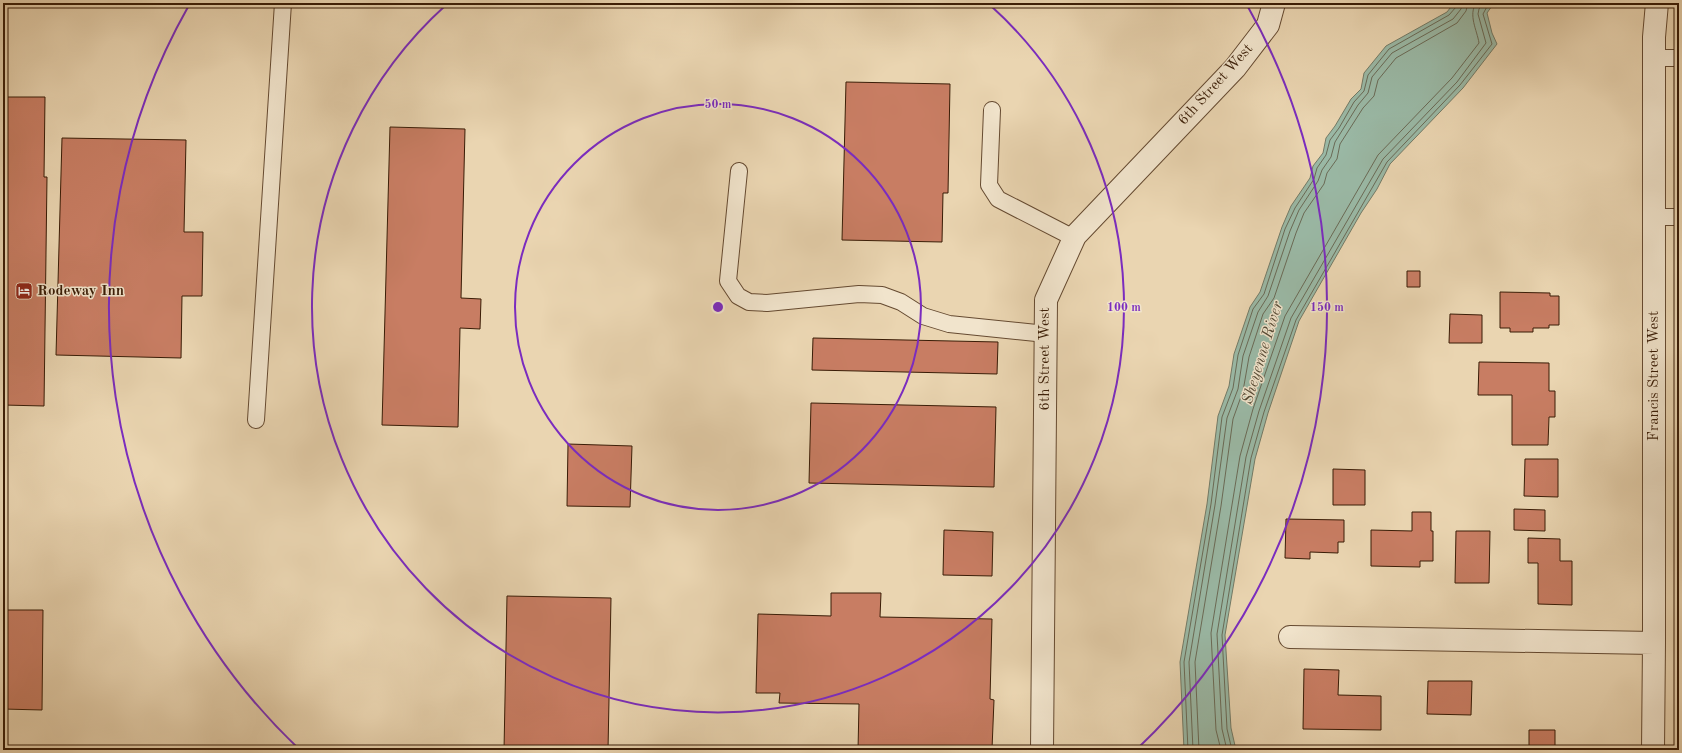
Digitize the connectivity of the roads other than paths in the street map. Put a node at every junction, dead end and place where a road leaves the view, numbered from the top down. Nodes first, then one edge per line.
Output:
1 (283, 3) edge
2 (1274, 3) edge
3 (1657, 3) edge
4 (1654, 58) junction
5 (1679, 58) edge
6 (992, 110) dead end
7 (739, 171) dead end
8 (1654, 217) junction
9 (1679, 217) edge
10 (1074, 238) junction
11 (1046, 334) junction
12 (256, 420) dead end
13 (1290, 637) dead end
14 (1654, 643) junction
15 (1042, 750) edge
16 (1653, 750) edge

1 - 12 lane
2 - 10 street, 6th Street West
3 - 4 street, Francis Street West
4 - 5 lane
4 - 8 street, Francis Street West
6 - 10 lane
7 - 11 lane
8 - 9 lane
8 - 14 street, Francis Street West
10 - 11 street, 6th Street West
11 - 15 street, 6th Street West
13 - 14 street
14 - 16 street, Francis Street West

